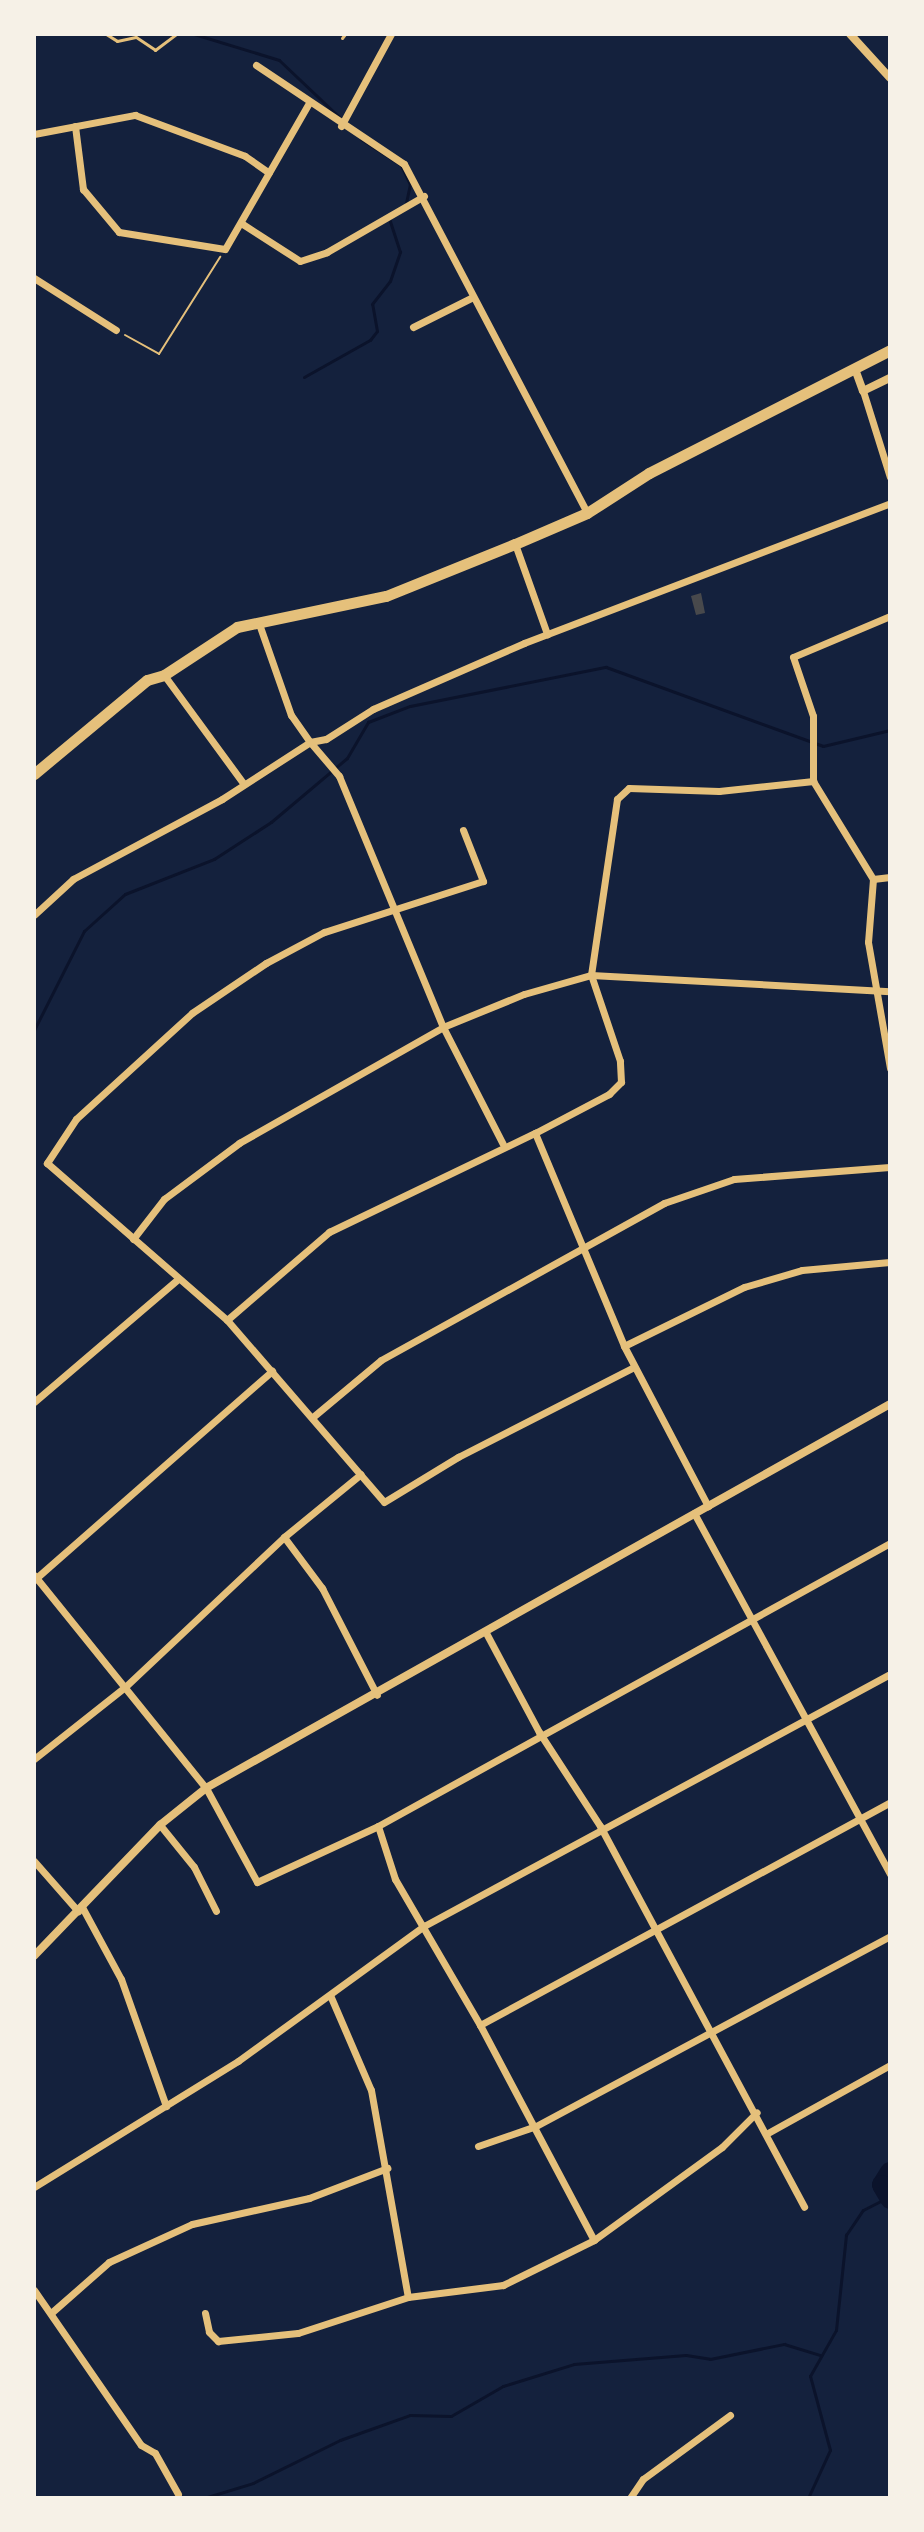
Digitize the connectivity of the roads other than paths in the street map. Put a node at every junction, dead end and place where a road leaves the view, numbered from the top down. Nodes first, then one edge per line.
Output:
1 (106, 34) edge
2 (176, 34) edge
3 (391, 34) edge
4 (850, 34) edge
5 (256, 65) dead end
6 (890, 78) edge
7 (309, 103) junction
8 (343, 123) junction
9 (75, 126) junction
10 (34, 134) edge
11 (269, 173) junction
12 (424, 196) junction
13 (241, 223) junction
14 (34, 278) edge
15 (473, 297) junction
16 (413, 327) dead end
17 (116, 330) road end
18 (890, 350) edge
19 (855, 369) junction
20 (890, 378) edge
21 (863, 391) junction
22 (890, 477) edge
23 (890, 503) edge
24 (587, 513) junction
25 (515, 544) junction
26 (890, 616) edge
27 (257, 620) junction
28 (547, 634) junction
29 (164, 675) junction
30 (310, 742) junction
31 (34, 774) edge
32 (813, 781) junction
33 (243, 783) junction
34 (463, 830) dead end
35 (890, 877) edge
36 (873, 879) junction
37 (392, 909) junction
38 (34, 915) edge
39 (591, 975) junction
40 (890, 991) edge
41 (878, 992) junction
42 (443, 1027) junction
43 (890, 1068) edge
44 (535, 1133) junction
45 (503, 1144) junction
46 (890, 1167) edge
47 (133, 1239) junction
48 (580, 1247) junction
49 (890, 1262) edge
50 (178, 1279) junction
51 (227, 1320) junction
52 (624, 1346) junction
53 (634, 1367) junction
54 (272, 1371) junction
55 (34, 1402) edge
56 (890, 1404) edge
57 (314, 1416) junction
58 (361, 1474) junction
59 (708, 1506) junction
60 (694, 1513) junction
61 (284, 1537) junction
62 (890, 1543) edge
63 (35, 1578) edge
64 (749, 1617) junction
65 (485, 1631) junction
66 (890, 1674) edge
67 (125, 1687) junction
68 (377, 1695) junction
69 (803, 1721) junction
70 (539, 1732) junction
71 (34, 1759) edge
72 (206, 1788) junction
73 (890, 1802) edge
74 (859, 1819) junction
75 (160, 1825) junction
76 (378, 1826) junction
77 (600, 1826) junction
78 (34, 1861) edge
79 (890, 1874) edge
80 (80, 1909) junction
81 (216, 1911) dead end
82 (424, 1926) junction
83 (653, 1929) junction
84 (890, 1936) edge
85 (34, 1956) edge
86 (330, 1995) junction
87 (480, 2025) junction
88 (712, 2031) junction
89 (890, 2065) edge
90 (166, 2106) junction
91 (757, 2112) junction
92 (536, 2126) junction
93 (766, 2134) junction
94 (478, 2146) dead end
95 (387, 2168) junction
96 (34, 2187) edge
97 (804, 2207) dead end
98 (594, 2240) junction
99 (34, 2290) edge
100 (408, 2297) junction
101 (51, 2313) junction
102 (205, 2313) dead end
103 (730, 2415) dead end
104 (178, 2494) dead end
105 (630, 2498) edge

1 - 2 lane
3 - 8 street
4 - 6 street
5 - 7 street
7 - 8 street
7 - 11 street
8 - 12 street
9 - 10 street
9 - 11 street
9 - 13 street
11 - 13 street
12 - 13 street
12 - 15 street
14 - 17 street
15 - 16 street
15 - 24 street
18 - 19 main road
19 - 21 street
19 - 24 main road
20 - 21 street
21 - 22 street
23 - 28 street
24 - 25 main road
25 - 27 main road
25 - 28 street
26 - 32 street
27 - 29 main road
27 - 30 street
28 - 30 street
29 - 31 main road
29 - 33 street
30 - 33 street
30 - 37 street
32 - 36 street
32 - 39 street
33 - 38 street
34 - 37 street
35 - 36 street
36 - 41 street
37 - 42 street
37 - 47 street
39 - 41 street
39 - 42 street
39 - 44 street
40 - 41 street
41 - 43 street
42 - 45 street
42 - 47 street
44 - 45 street
44 - 48 street
45 - 51 street
46 - 48 street
47 - 50 street
48 - 52 street
48 - 57 street
49 - 52 street
50 - 51 street
50 - 55 street
51 - 54 street
52 - 53 street
53 - 58 street
53 - 59 street
54 - 57 street
54 - 63 street
56 - 59 street
57 - 58 street
58 - 61 street
59 - 60 street
60 - 64 street
60 - 65 street
61 - 67 street
61 - 68 street
62 - 64 street
63 - 67 street
64 - 69 street
64 - 70 street
65 - 68 street
65 - 70 street
66 - 69 street
67 - 71 street
67 - 72 street
68 - 72 street
69 - 74 street
69 - 77 street
70 - 76 street
70 - 77 street
72 - 75 street
72 - 76 street
73 - 74 street
74 - 79 street
74 - 83 street
75 - 80 street
75 - 81 street
76 - 82 street
77 - 82 street
77 - 83 street
78 - 80 street
80 - 85 street
80 - 90 street
82 - 86 street
82 - 87 street
83 - 87 street
83 - 88 street
84 - 88 street
86 - 90 street
86 - 95 street
87 - 92 street
88 - 91 street
88 - 92 street
89 - 93 street
90 - 96 street
91 - 93 street
91 - 98 street
92 - 94 street
92 - 98 street
93 - 97 street
95 - 100 street
95 - 101 street
98 - 100 street
99 - 101 street
100 - 102 street
101 - 104 street
103 - 105 street

